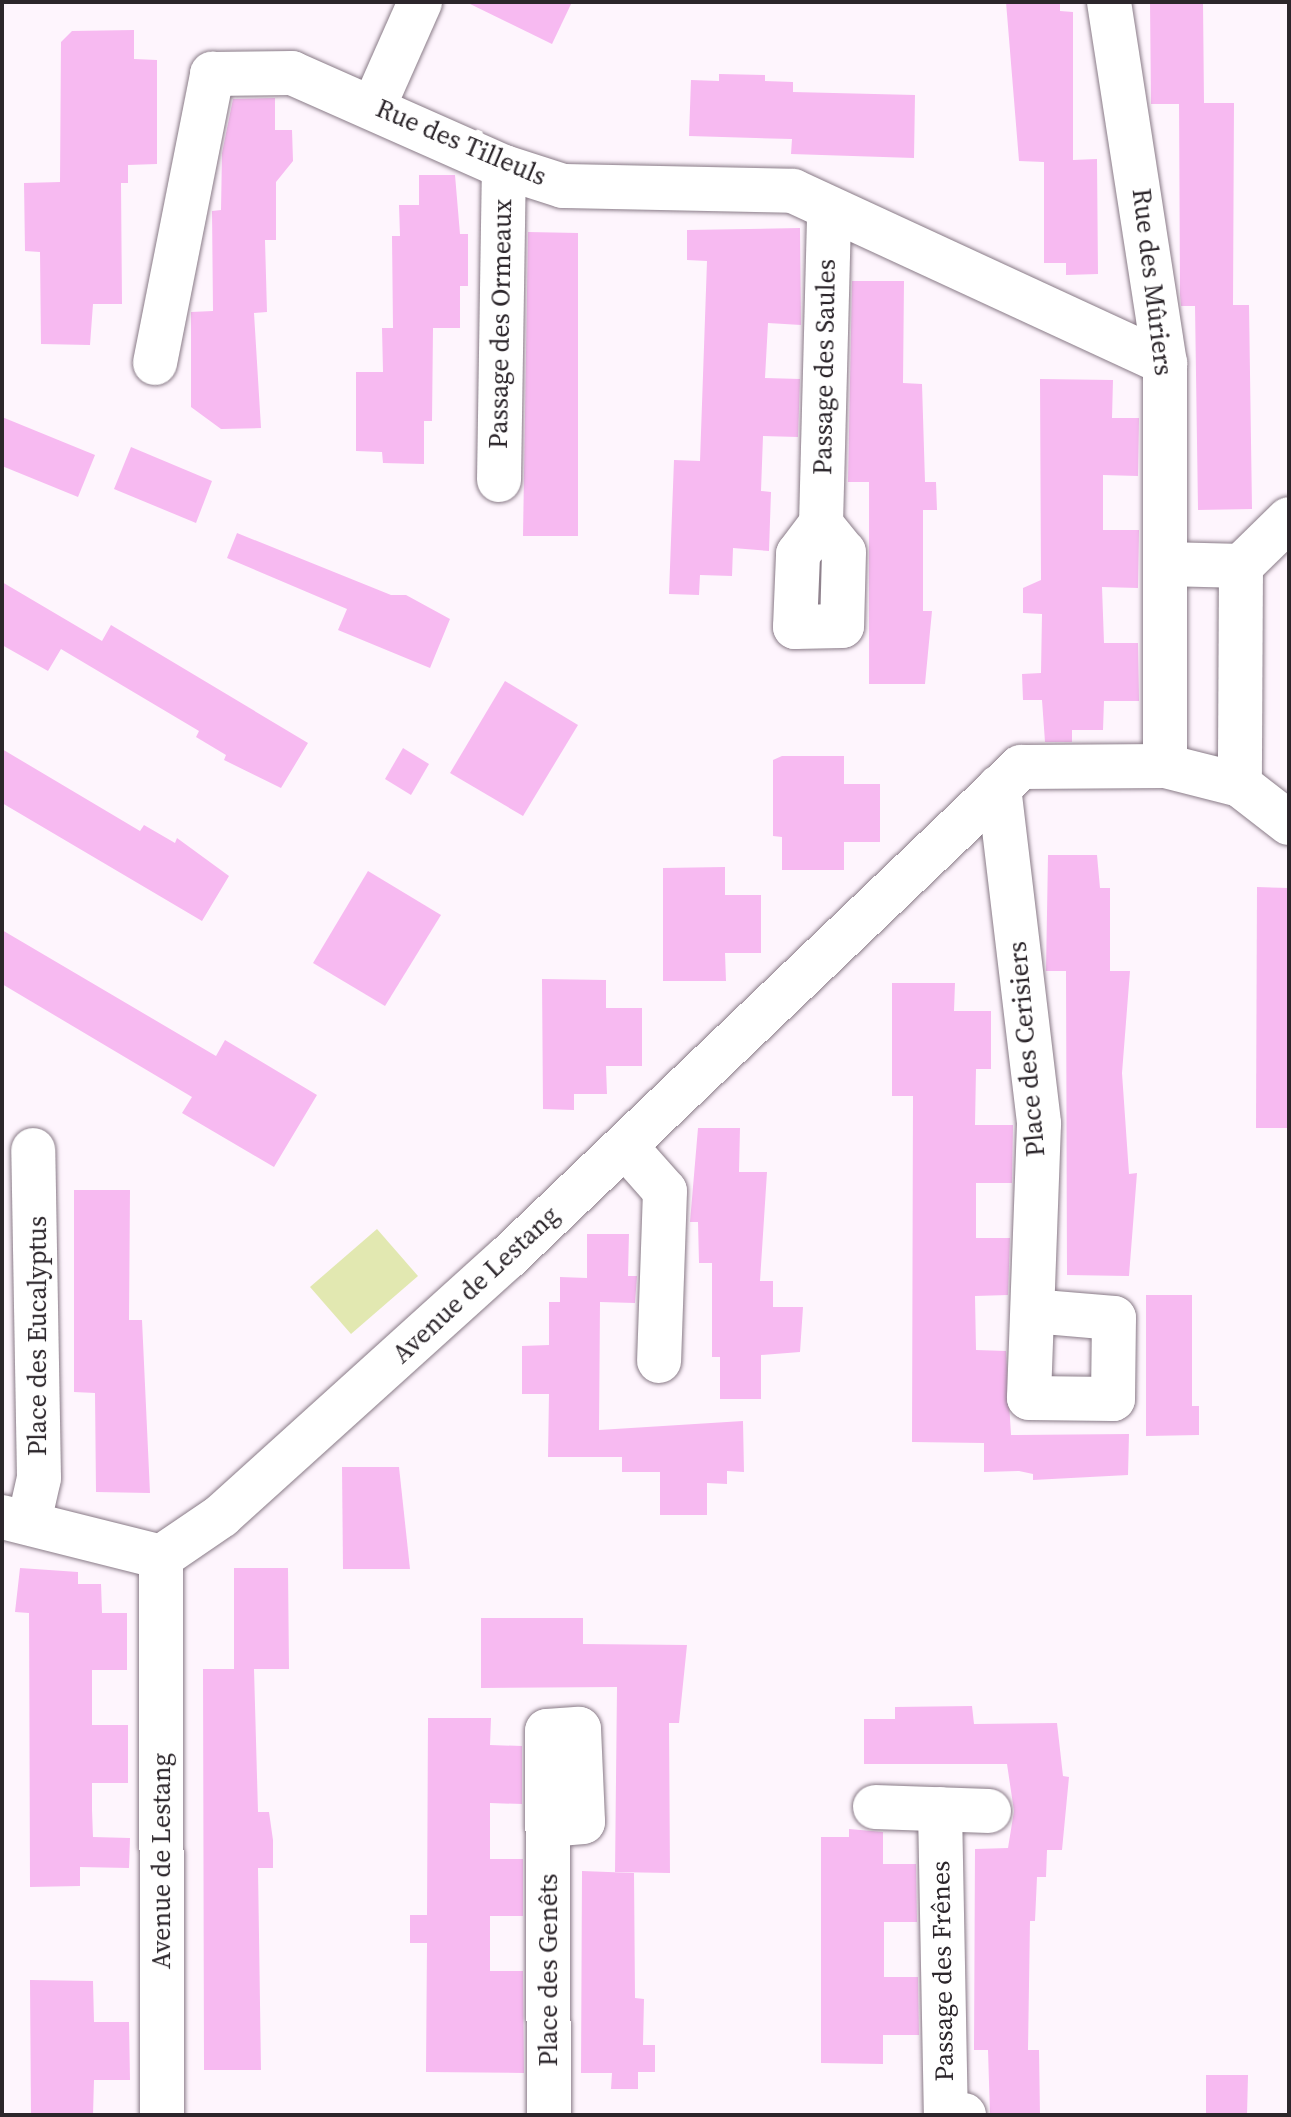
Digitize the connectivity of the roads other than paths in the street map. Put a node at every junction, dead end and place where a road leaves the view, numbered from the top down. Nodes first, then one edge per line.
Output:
1 (420, 2) edge
2 (1109, 2) edge
3 (374, 106) junction
4 (504, 167) junction
5 (829, 209) junction
6 (155, 363) dead end
7 (1165, 363) junction
8 (499, 480) dead end
9 (1289, 519) edge
10 (821, 524) dead end
11 (1167, 564) junction
12 (1241, 566) junction
13 (1165, 766) junction
14 (1240, 785) junction
15 (999, 787) junction
16 (1289, 823) edge
17 (625, 1146) junction
18 (33, 1150) dead end
19 (1033, 1311) dead end
20 (659, 1361) dead end
21 (16, 1520) edge
22 (161, 1557) junction
23 (875, 1807) dead end
24 (940, 1809) junction
25 (989, 1811) dead end
26 (550, 1825) dead end
27 (946, 2114) edge
28 (162, 2115) edge
29 (549, 2115) edge
30 (929, 2115) edge
31 (964, 2115) edge

1 - 3 street
2 - 7 street, Rue des Mûriers
3 - 4 street, Rue des Tilleuls
3 - 6 street, Rue des Tilleuls
4 - 5 street, Rue des Tilleuls
4 - 8 street, Passage des Ormeaux
5 - 7 street, Rue des Tilleuls
5 - 10 street, Passage des Saules
7 - 11 street, Rue des Mûriers
9 - 12 street
11 - 12 street
11 - 13 street, Rue des Mûriers
12 - 14 street
13 - 14 street, Avenue de Lestang
13 - 15 street, Avenue de Lestang
14 - 16 street
15 - 17 street, Avenue de Lestang
15 - 19 street, Place des Cerisiers
17 - 20 street
17 - 22 street, Avenue de Lestang
18 - 21 street, Place des Eucalyptus
21 - 22 street
22 - 28 street, Avenue de Lestang
23 - 24 street
24 - 25 street
24 - 27 street, Passage des Frênes
26 - 29 street, Place des Genêts
27 - 30 street
27 - 31 street, Passage des Frênes

